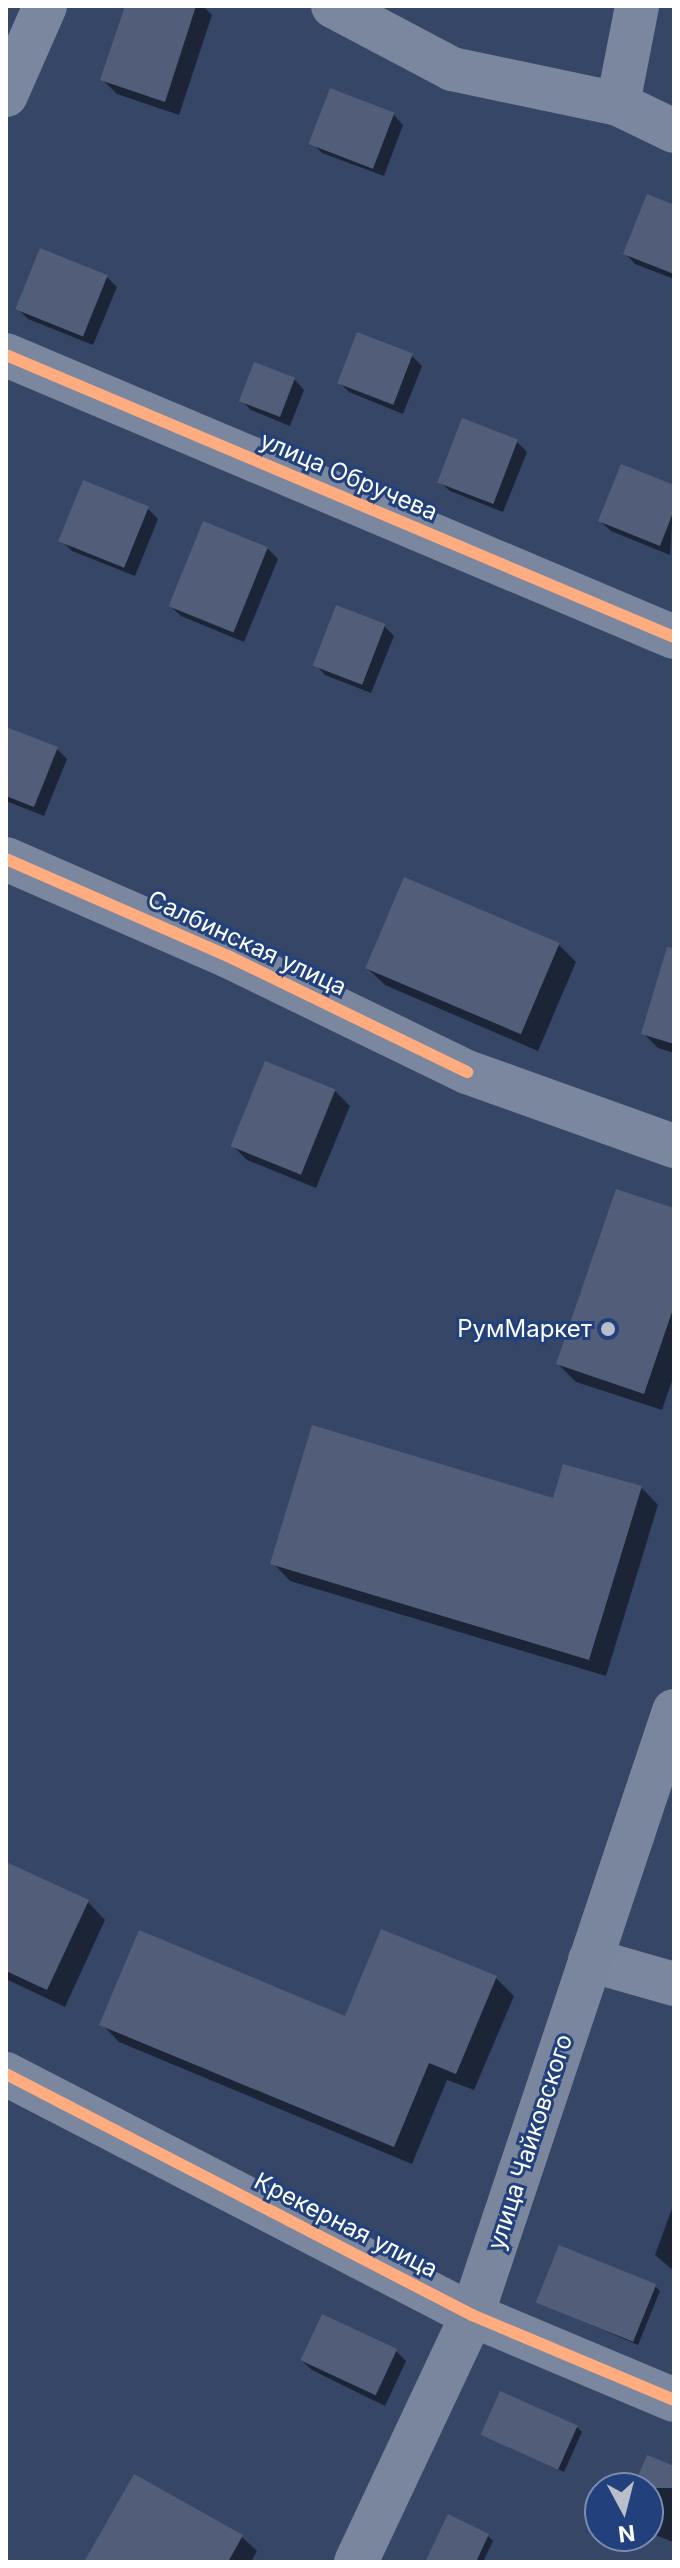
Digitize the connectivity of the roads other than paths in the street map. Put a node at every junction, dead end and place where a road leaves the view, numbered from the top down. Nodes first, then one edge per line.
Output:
1 (45, 6) edge
2 (333, 6) edge
3 (637, 6) edge
4 (6, 95) edge
5 (618, 104) junction
6 (674, 131) edge
7 (6, 355) edge
8 (674, 637) edge
9 (6, 859) edge
10 (674, 1146) edge
11 (670, 1734) edge
12 (590, 1960) junction
13 (674, 1984) edge
14 (6, 2074) edge
15 (472, 2315) junction
16 (674, 2400) edge
17 (356, 2562) edge

1 - 4 street
2 - 5 street
3 - 5 street
5 - 6 street
7 - 8 street, улица Обручева
9 - 10 street, Салбинская улица
11 - 12 main road, улица Чайковского
12 - 13 street
12 - 15 main road, улица Чайковского
14 - 15 street, Крекерная улица
15 - 16 street, Крекерная улица
15 - 17 main road, улица Чайковского

